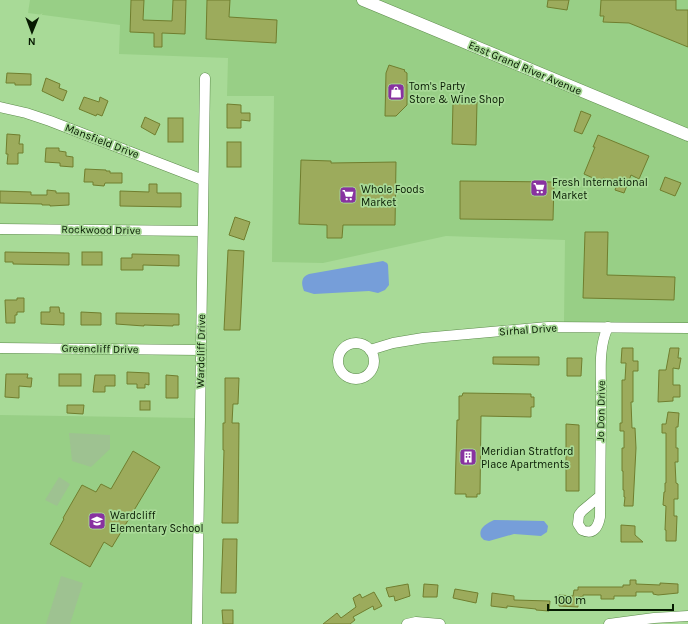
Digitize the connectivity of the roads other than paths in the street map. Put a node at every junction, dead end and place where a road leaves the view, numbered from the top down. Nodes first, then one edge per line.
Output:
1 (363, 0) edge
2 (206, 78) dead end
3 (0, 107) edge
4 (688, 135) edge
5 (203, 180) junction
6 (0, 229) edge
7 (202, 231) junction
8 (608, 327) junction
9 (688, 328) edge
10 (0, 348) edge
11 (201, 350) junction
12 (370, 350) dead end
13 (600, 496) dead end
14 (688, 616) edge
15 (197, 624) edge
16 (407, 624) edge
17 (440, 624) edge
18 (609, 624) edge

1 - 4 main road, East Grand River Avenue
2 - 5 street, Wardcliff Drive
3 - 5 street, Mansfield Drive
5 - 7 street, Wardcliff Drive
6 - 7 street, Rockwood Drive
7 - 11 street, Wardcliff Drive
8 - 9 street, Sirhal Drive
8 - 12 street, Sirhal Drive
8 - 13 street, Jo Don Drive
10 - 11 street, Greencliff Drive
11 - 15 street, Wardcliff Drive
14 - 18 street
16 - 17 street

